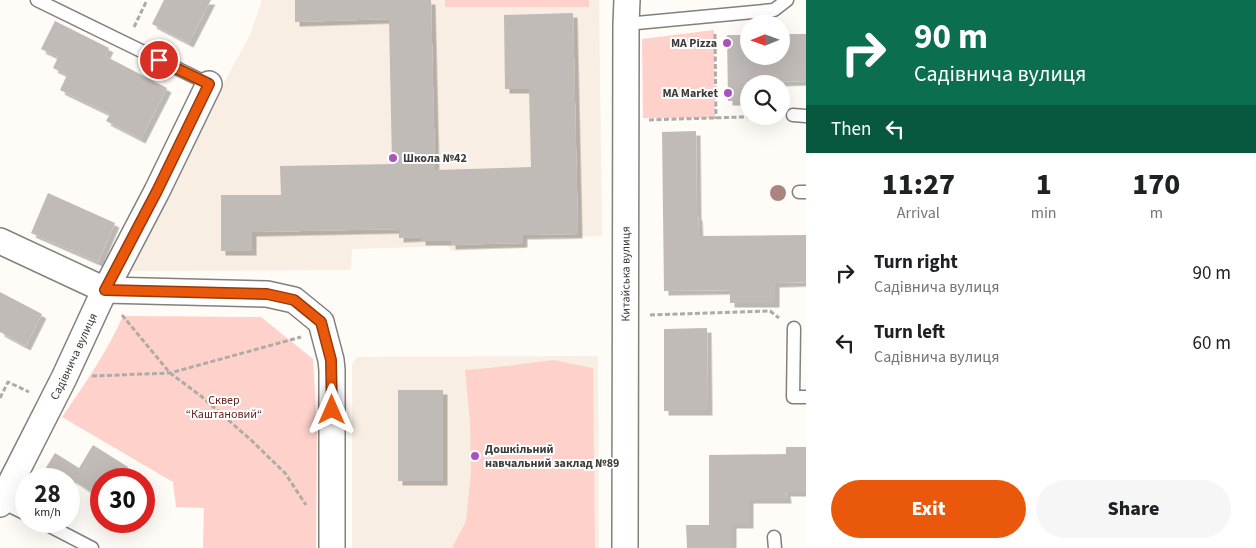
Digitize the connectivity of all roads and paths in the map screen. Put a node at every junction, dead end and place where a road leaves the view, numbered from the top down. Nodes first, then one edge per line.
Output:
1 (37, 0) edge
2 (147, 0) edge
3 (787, 0) edge
4 (626, 12) edge
5 (716, 29) dead end
6 (126, 44) junction
7 (209, 84) joint
8 (792, 116) dead end
9 (806, 116) edge
10 (740, 118) edge
11 (716, 119) junction
12 (642, 120) dead end
13 (0, 241) edge
14 (111, 299) junction
15 (642, 315) dead end
16 (797, 328) edge
17 (303, 337) dead end
18 (170, 373) junction
19 (64, 378) junction
20 (806, 397) edge
21 (0, 398) edge
22 (52, 403) junction
23 (0, 502) edge
24 (15, 509) edge
25 (308, 510) dead end
26 (63, 533) edge
27 (92, 548) edge
28 (332, 548) edge
29 (625, 548) edge

1 - 6 lane, Садівнича вулиця
2 - 6 path
3 - 4 lane
4 - 29 street, Китайська вулиця
5 - 11 path
6 - 7 lane, Садівнича вулиця
7 - 14 street, Садівнича вулиця
8 - 9 lane
10 - 11 path
11 - 12 path
13 - 14 street
14 - 18 path
14 - 19 street, Садівнича вулиця
14 - 28 street
15 - 16 path
16 - 20 lane
17 - 18 path
18 - 19 path
18 - 25 path
19 - 22 street, Садівнича вулиця
21 - 22 path
22 - 23 street, Садівнича вулиця
23 - 24 lane
26 - 27 lane

